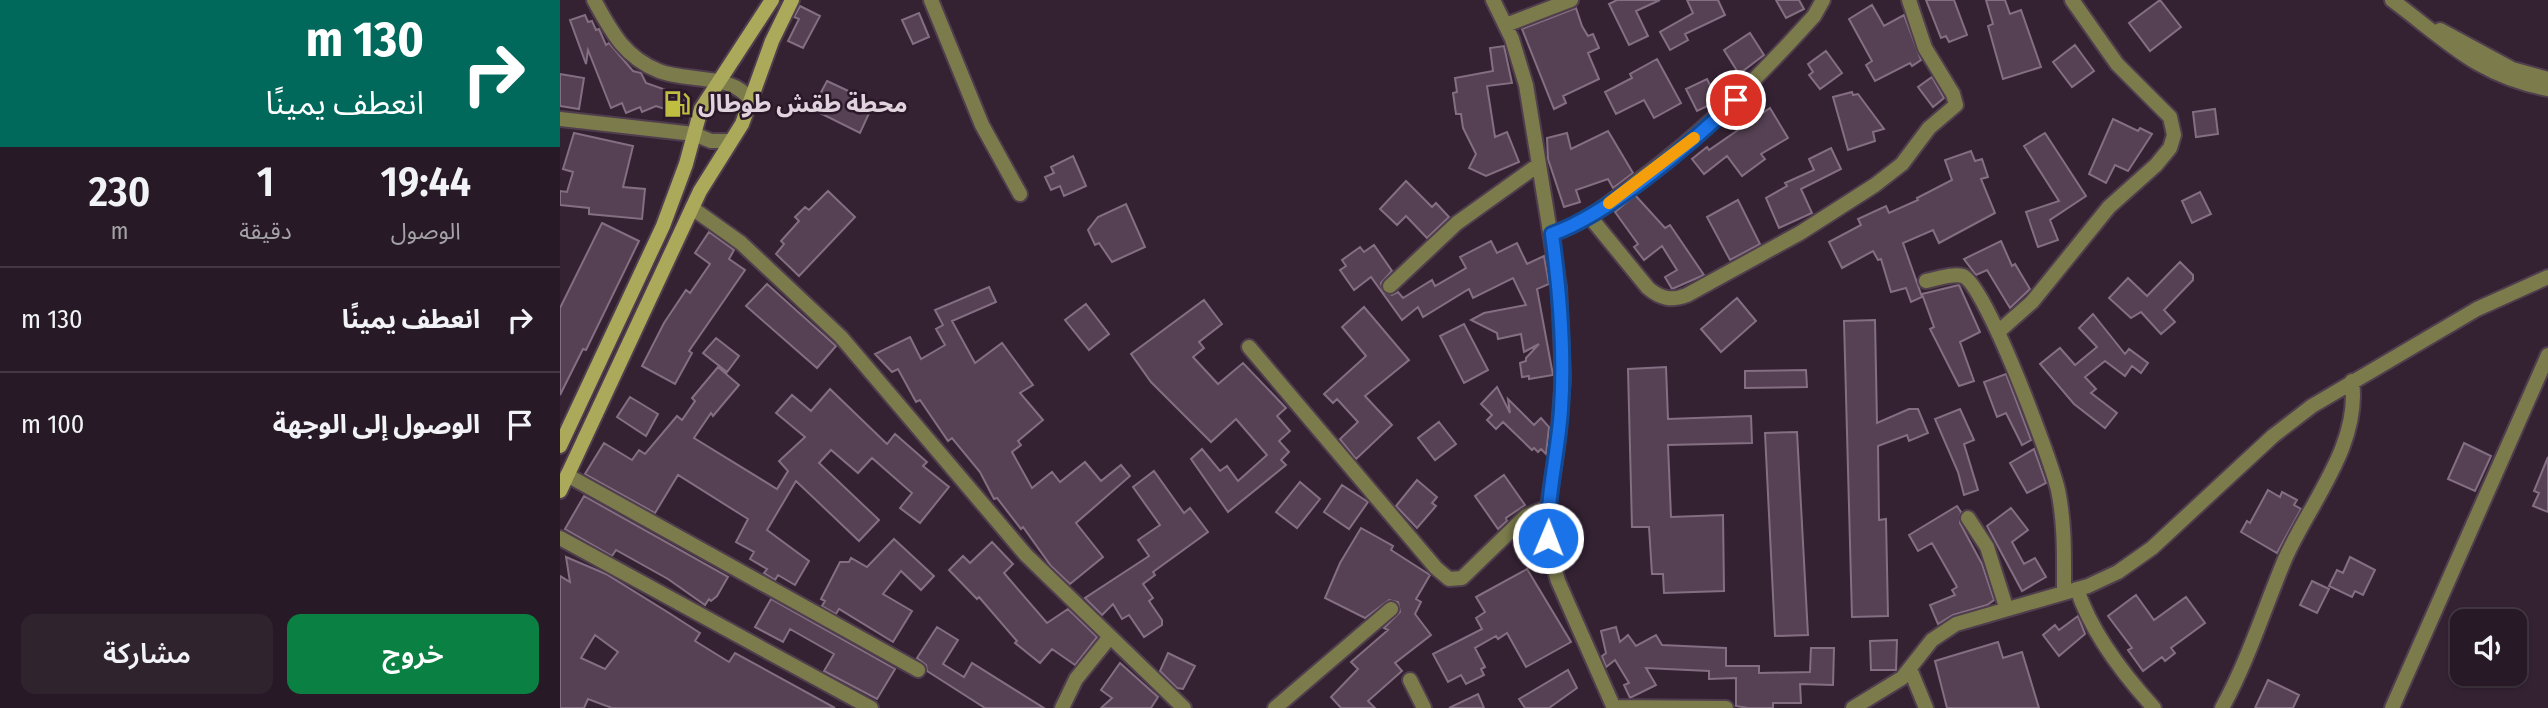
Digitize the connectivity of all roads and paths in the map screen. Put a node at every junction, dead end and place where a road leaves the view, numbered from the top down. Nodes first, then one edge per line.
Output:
1 (594, 0) edge
2 (772, 0) edge
3 (792, 0) edge
4 (931, 0) edge
5 (1493, 0) edge
6 (1572, 0) edge
7 (1823, 0) edge
8 (1909, 0) edge
9 (2072, 0) edge
10 (2392, 0) edge
11 (2420, 21) junction
12 (1506, 25) junction
13 (2548, 79) edge
14 (716, 83) junction
15 (2548, 89) edge
16 (751, 100) junction
17 (560, 120) edge
18 (694, 134) junction
19 (730, 141) junction
20 (1538, 165) junction
21 (1020, 194) dead end
22 (692, 208) junction
23 (1590, 217) junction
24 (1552, 234) junction
25 (2548, 277) edge
26 (1926, 281) dead end
27 (1390, 286) dead end
28 (1998, 332) junction
29 (1249, 347) dead end
30 (2548, 355) edge
31 (2352, 381) junction
32 (560, 446) edge
33 (567, 475) junction
34 (560, 491) edge
35 (1548, 506) junction
36 (1968, 517) dead end
37 (560, 538) edge
38 (2071, 590) junction
39 (2006, 607) junction
40 (1391, 609) dead end
41 (1109, 638) junction
42 (1910, 669) junction
43 (918, 670) dead end
44 (1410, 680) dead end
45 (871, 708) edge
46 (1062, 708) edge
47 (1184, 708) edge
48 (1275, 708) edge
49 (1424, 708) edge
50 (1614, 708) edge
51 (1726, 708) edge
52 (1853, 708) edge
53 (1926, 708) edge
54 (2154, 708) edge
55 (2222, 708) edge
56 (2392, 708) edge

1 - 14 street
2 - 14 main road
3 - 16 main road
4 - 21 street
5 - 12 street
6 - 12 street
7 - 23 street
8 - 23 street
9 - 28 street
10 - 11 street
11 - 13 street
11 - 15 street
12 - 20 street
14 - 16 street
14 - 18 main road
16 - 19 main road
17 - 18 street
18 - 19 street
18 - 32 main road
19 - 22 main road
20 - 24 street
20 - 27 street
22 - 33 main road
22 - 41 street
23 - 24 street
24 - 35 street
25 - 31 street
26 - 28 street
28 - 38 street
29 - 35 street
30 - 56 street
31 - 38 street
31 - 55 street
33 - 34 main road
33 - 43 street
35 - 50 street
36 - 39 street
37 - 45 street
38 - 39 street
38 - 54 street
39 - 42 street
40 - 48 street
41 - 46 street
41 - 47 street
42 - 52 street
42 - 53 street
44 - 49 street
50 - 51 street

